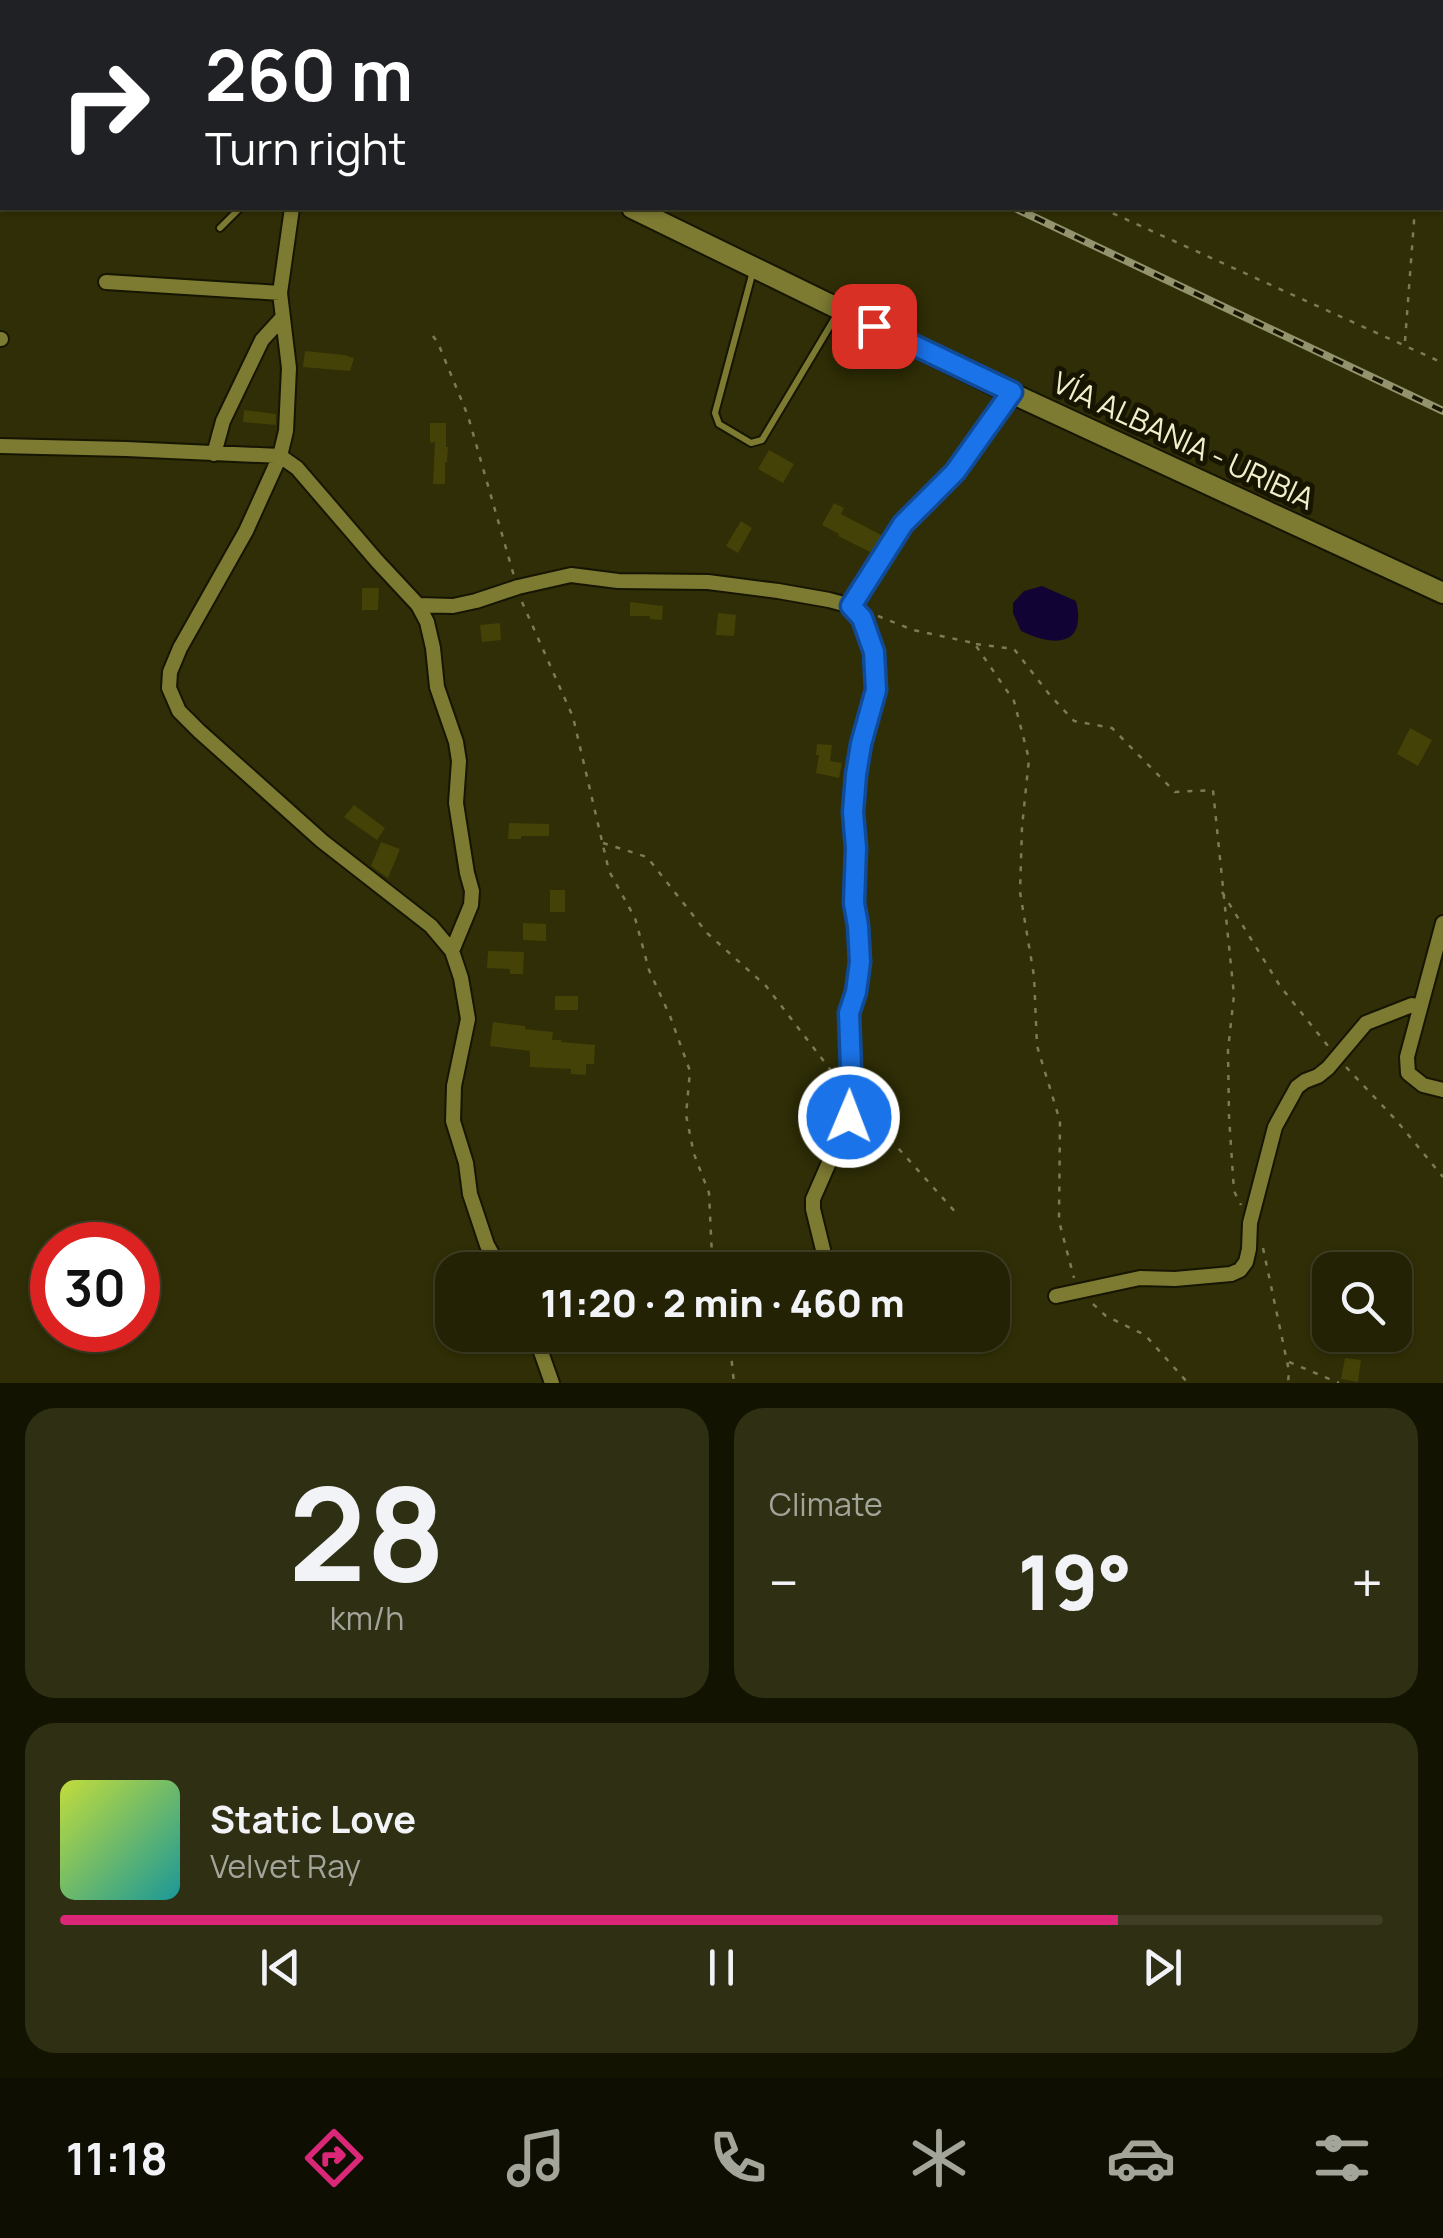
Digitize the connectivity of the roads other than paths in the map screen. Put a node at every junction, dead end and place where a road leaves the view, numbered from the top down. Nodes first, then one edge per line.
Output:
1 (238, 210) edge
2 (292, 210) edge
3 (636, 210) edge
4 (220, 228) dead end
5 (754, 266) junction
6 (106, 282) dead end
7 (280, 293) junction
8 (840, 310) junction
9 (282, 318) junction
10 (1012, 392) junction
11 (0, 446) edge
12 (214, 454) junction
13 (280, 456) junction
14 (1443, 594) edge
15 (418, 604) junction
16 (851, 606) junction
17 (1443, 923) edge
18 (452, 952) junction
19 (1420, 1007) junction
20 (1443, 1090) edge
21 (491, 1252) edge
22 (824, 1252) edge
23 (1056, 1296) dead end
24 (541, 1352) edge
25 (552, 1383) edge

1 - 4 lane
2 - 7 street
3 - 5 main road, VÍA ALBANIA - URIBIA
5 - 8 main road, VÍA ALBANIA - URIBIA
5 - 8 lane
6 - 7 street
7 - 9 street
8 - 10 main road, VÍA ALBANIA - URIBIA
9 - 12 street
9 - 13 street
10 - 14 main road, VÍA ALBANIA - URIBIA
10 - 16 street
11 - 12 street
12 - 13 street
13 - 15 street
13 - 18 street
15 - 16 street
15 - 18 street
16 - 22 street
17 - 19 street
18 - 21 street
19 - 20 street
19 - 23 street
24 - 25 street

